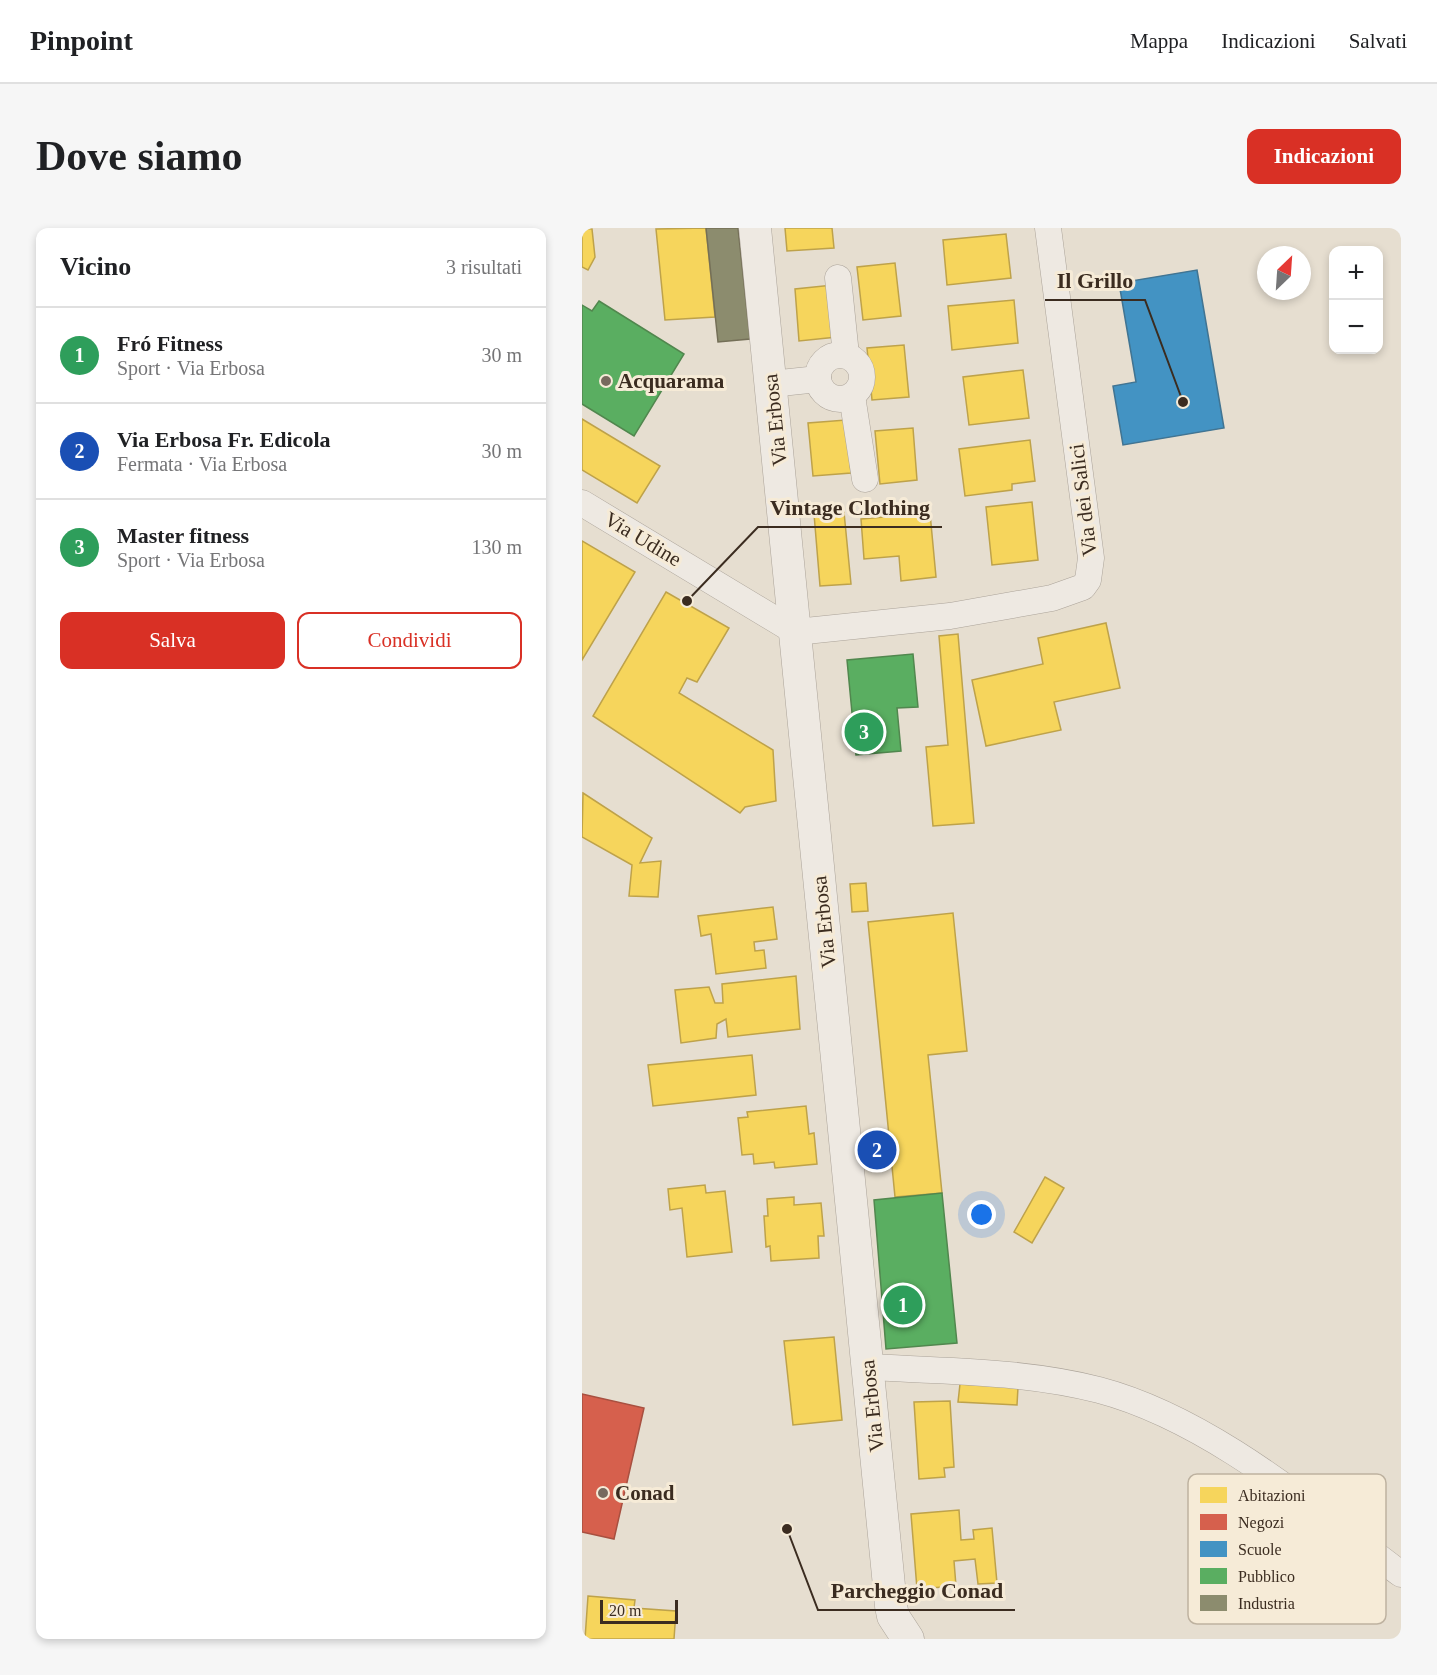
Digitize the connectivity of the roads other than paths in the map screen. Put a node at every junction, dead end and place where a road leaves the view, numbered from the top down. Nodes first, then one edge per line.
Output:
1 (756, 228) edge
2 (1048, 228) edge
3 (838, 278) dead end
4 (846, 355) junction
5 (818, 379) junction
6 (771, 384) junction
7 (852, 396) junction
8 (865, 479) dead end
9 (582, 503) edge
10 (796, 632) junction
11 (868, 1367) junction
12 (1263, 1474) edge
13 (1386, 1563) edge
14 (1401, 1574) edge
15 (894, 1631) edge

1 - 6 street, Via Erbosa
2 - 10 street, Via dei Salici
3 - 4 street
4 - 5 street
4 - 7 street
5 - 6 street
5 - 7 street
6 - 10 street, Via Erbosa
7 - 8 street
9 - 10 street, Via Udine
10 - 11 street, Via Erbosa
11 - 12 street
11 - 15 street, Via Erbosa
13 - 14 street

